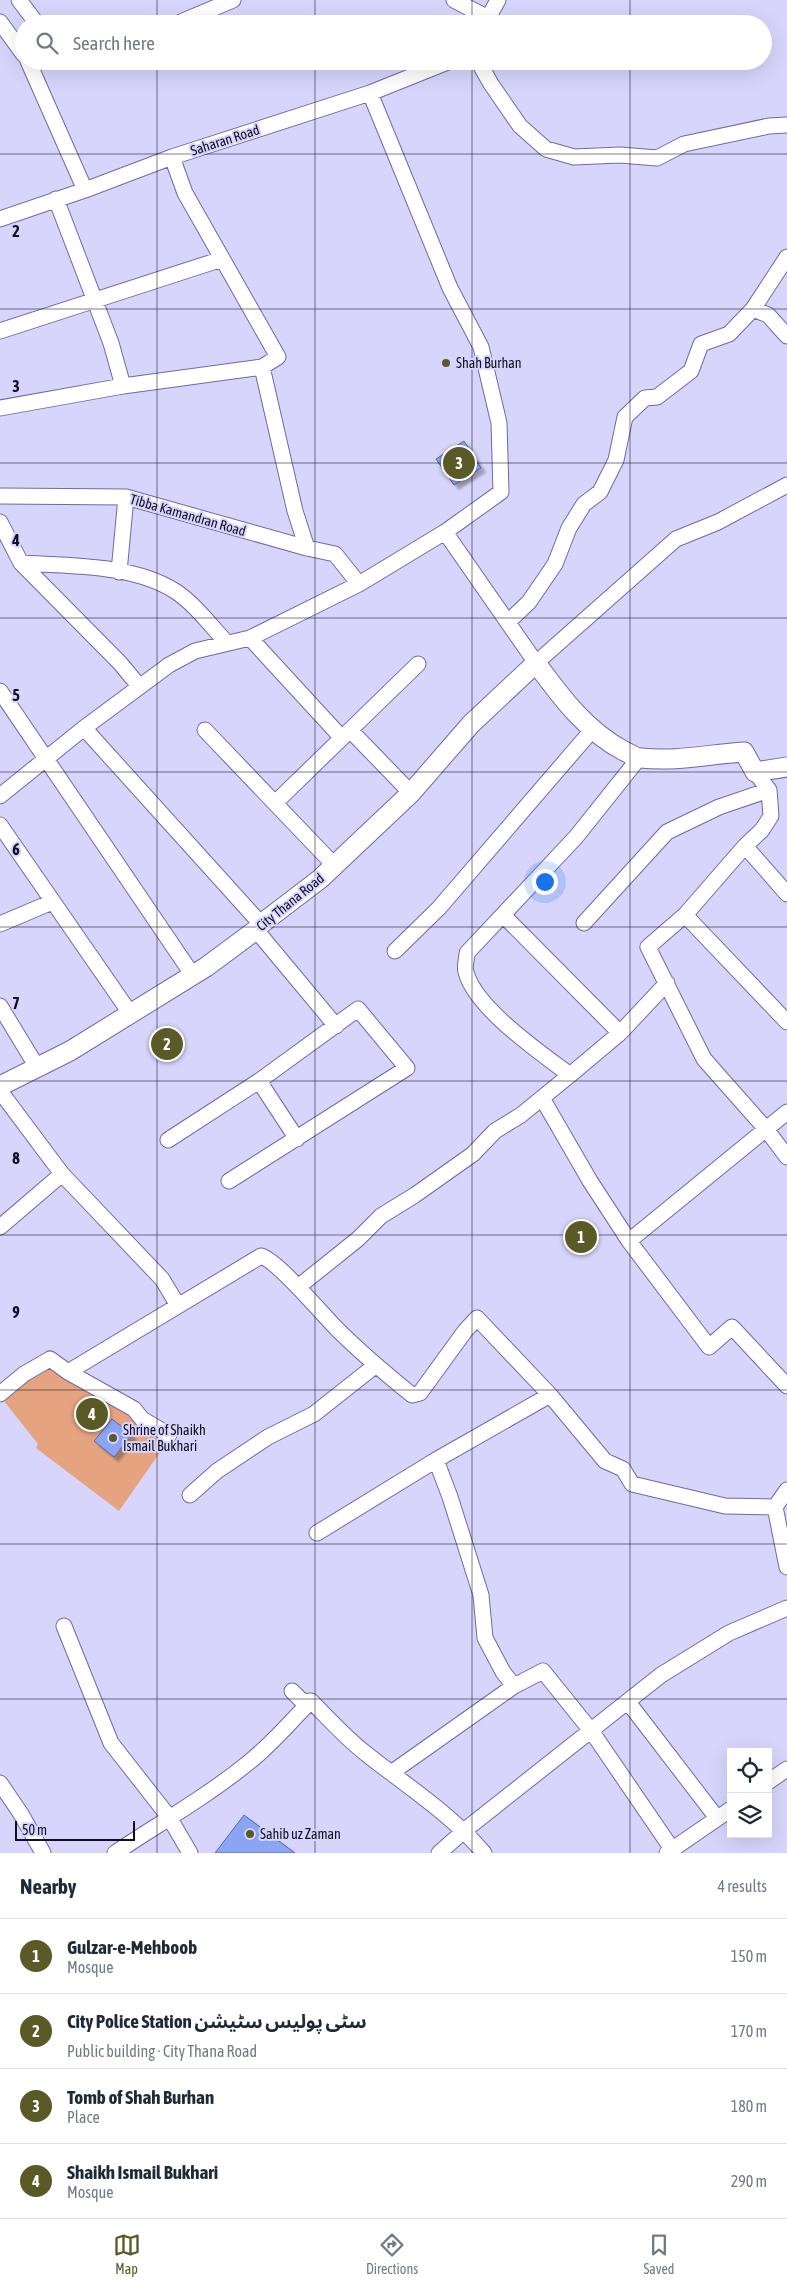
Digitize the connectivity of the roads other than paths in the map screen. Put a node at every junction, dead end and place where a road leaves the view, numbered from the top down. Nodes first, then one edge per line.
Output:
1 (19, 0) edge
2 (232, 0) edge
3 (454, 0) edge
4 (498, 0) edge
5 (30, 15) edge
6 (197, 15) edge
7 (478, 15) edge
8 (490, 15) edge
9 (0, 22) edge
10 (15, 43) edge
11 (32, 70) edge
12 (428, 70) edge
13 (483, 70) edge
14 (370, 93) junction
15 (787, 125) edge
16 (172, 157) junction
17 (85, 190) junction
18 (56, 199) junction
19 (0, 219) edge
20 (787, 257) edge
21 (222, 260) junction
22 (94, 300) junction
23 (753, 309) junction
24 (0, 331) edge
25 (787, 336) edge
26 (262, 368) junction
27 (123, 386) junction
28 (0, 408) edge
29 (787, 485) edge
30 (0, 496) edge
31 (126, 497) junction
32 (0, 522) edge
33 (445, 532) junction
34 (307, 548) junction
35 (21, 563) junction
36 (119, 572) junction
37 (359, 584) junction
38 (508, 622) junction
39 (250, 638) junction
40 (227, 643) junction
41 (536, 663) junction
42 (418, 664) dead end
43 (139, 686) junction
44 (0, 691) edge
45 (84, 728) junction
46 (593, 729) junction
47 (205, 730) dead end
48 (345, 734) junction
49 (639, 758) junction
50 (45, 759) junction
51 (787, 766) edge
52 (755, 772) junction
53 (769, 790) junction
54 (411, 793) junction
55 (0, 796) edge
56 (274, 803) junction
57 (0, 825) edge
58 (745, 846) junction
59 (334, 865) junction
60 (787, 894) edge
61 (52, 902) junction
62 (503, 914) junction
63 (685, 915) junction
64 (584, 922) dead end
65 (0, 924) edge
66 (259, 927) junction
67 (394, 951) dead end
68 (192, 974) junction
69 (667, 983) junction
70 (0, 1006) edge
71 (130, 1013) junction
72 (787, 1022) edge
73 (336, 1026) junction
74 (620, 1033) junction
75 (37, 1067) junction
76 (570, 1075) junction
77 (259, 1081) junction
78 (0, 1086) edge
79 (0, 1091) edge
80 (542, 1098) junction
81 (787, 1112) edge
82 (766, 1129) junction
83 (297, 1138) junction
84 (168, 1140) dead end
85 (787, 1157) edge
86 (62, 1174) junction
87 (229, 1181) dead end
88 (0, 1227) edge
89 (629, 1241) junction
90 (298, 1287) junction
91 (177, 1304) junction
92 (376, 1365) junction
93 (68, 1372) junction
94 (787, 1386) edge
95 (0, 1394) edge
96 (550, 1395) junction
97 (169, 1435) dead end
98 (436, 1460) junction
99 (787, 1490) edge
100 (190, 1494) dead end
101 (776, 1507) junction
102 (316, 1533) dead end
103 (787, 1567) edge
104 (787, 1608) edge
105 (64, 1626) dead end
106 (514, 1686) junction
107 (292, 1691) dead end
108 (311, 1701) junction
109 (628, 1702) junction
110 (592, 1732) junction
111 (787, 1769) edge
112 (391, 1773) junction
113 (772, 1779) edge
114 (0, 1783) edge
115 (727, 1812) edge
116 (169, 1816) junction
117 (717, 1818) junction
118 (465, 1830) junction
119 (669, 1851) edge
120 (43, 1853) edge
121 (115, 1853) edge
122 (190, 1853) edge
123 (439, 1853) edge
124 (484, 1853) edge

1 - 5 street
2 - 6 street
3 - 7 street
4 - 8 street
9 - 10 street
11 - 17 street
12 - 14 street, Saharan Road
13 - 15 street
14 - 16 street, Saharan Road
14 - 33 street
16 - 17 street, Saharan Road
16 - 21 street
17 - 18 street, Saharan Road
18 - 19 street, Saharan Road
18 - 22 street
20 - 23 street
21 - 22 street
21 - 26 street
22 - 24 street
22 - 27 street
23 - 25 street
23 - 38 street
26 - 27 street
26 - 34 street
27 - 28 street
29 - 41 street
30 - 31 street, Tibba Kamandran Road
31 - 34 street, Tibba Kamandran Road
31 - 36 street
32 - 35 street
33 - 37 street
33 - 38 street
34 - 37 street, Tibba Kamandran Road
35 - 36 street
35 - 43 street
36 - 40 street
37 - 39 street
38 - 41 street
39 - 40 street
39 - 48 street
40 - 43 street
41 - 46 street
41 - 54 street, City Thana Road
42 - 48 street
43 - 45 street
44 - 50 street
45 - 50 street
45 - 66 street
46 - 49 street
46 - 67 street
47 - 56 street
48 - 54 street
48 - 56 street
49 - 52 street
49 - 62 street
50 - 55 street
50 - 68 street
51 - 52 street
52 - 53 street
53 - 58 street
53 - 64 street
54 - 59 street, City Thana Road
56 - 59 street
57 - 61 street
58 - 60 street
58 - 63 street
59 - 66 street, City Thana Road
61 - 65 street
61 - 71 street
62 - 74 street
62 - 76 street
63 - 69 street
63 - 72 street
66 - 68 street, City Thana Road
66 - 73 street
68 - 71 street, City Thana Road
69 - 74 street
69 - 82 street
70 - 75 street
71 - 75 street, City Thana Road
73 - 77 street
73 - 83 street
74 - 76 street
75 - 78 street, City Thana Road
76 - 80 street
77 - 83 street
77 - 84 street
79 - 86 street
80 - 89 street
80 - 90 street
81 - 82 street
82 - 85 street
82 - 89 street
83 - 87 street
86 - 88 street
86 - 91 street
89 - 94 street
90 - 91 street
90 - 92 street
91 - 93 street
92 - 96 street
92 - 100 street
93 - 95 street
93 - 97 street
96 - 98 street
96 - 101 street
98 - 102 street
98 - 106 street
99 - 101 street
101 - 103 street
104 - 109 street
105 - 116 street
106 - 110 street
106 - 112 street
107 - 108 street
108 - 112 street
108 - 116 street
109 - 110 street
109 - 117 street
110 - 118 street
110 - 119 street
111 - 113 street
112 - 118 street
114 - 120 street
115 - 117 street
116 - 121 street
116 - 122 street
117 - 119 street
118 - 123 street
118 - 124 street

